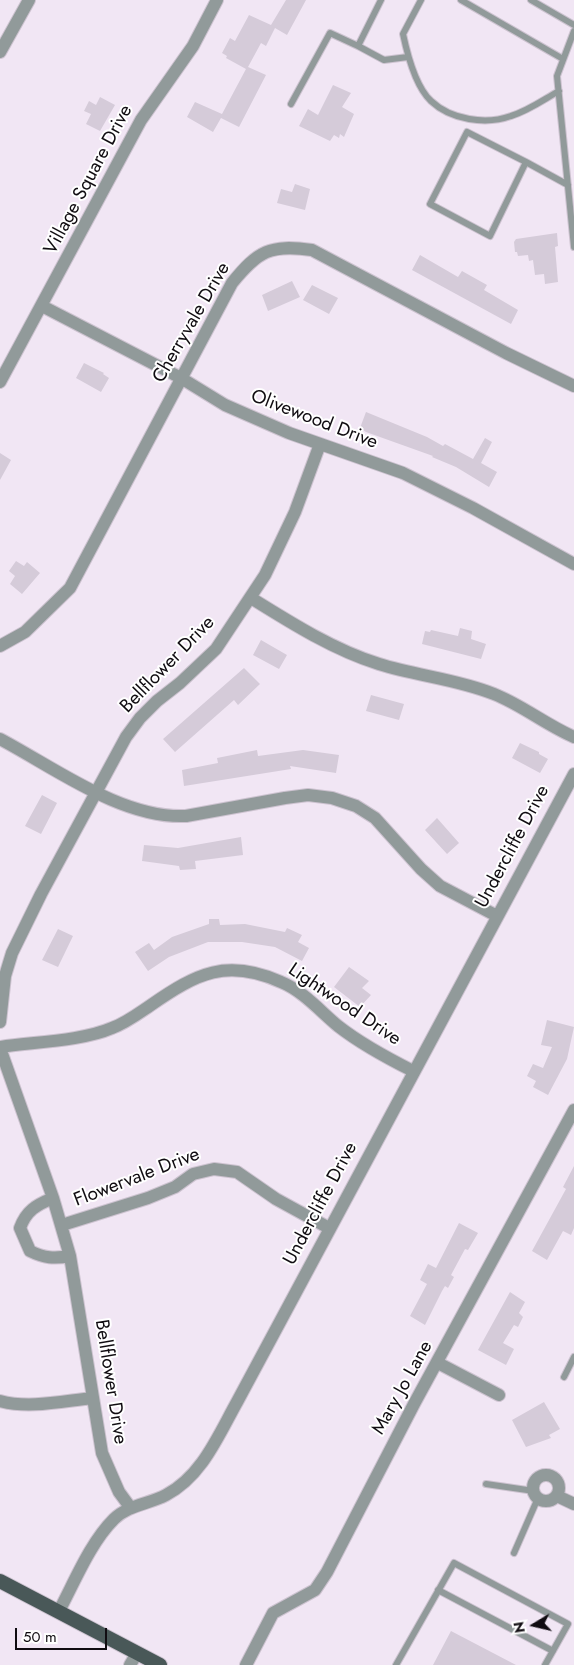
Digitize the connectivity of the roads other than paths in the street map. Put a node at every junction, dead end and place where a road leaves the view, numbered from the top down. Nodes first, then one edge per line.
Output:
1 (29, 0) edge
2 (218, 0) edge
3 (381, 0) edge
4 (420, 0) edge
5 (461, 0) edge
6 (531, 0) edge
7 (574, 25) edge
8 (574, 31) edge
9 (358, 46) junction
10 (0, 52) edge
11 (408, 57) junction
12 (564, 59) junction
13 (559, 91) junction
14 (291, 104) dead end
15 (526, 162) junction
16 (568, 185) junction
17 (574, 247) edge
18 (42, 306) junction
19 (181, 378) junction
20 (0, 382) edge
21 (574, 386) edge
22 (320, 444) junction
23 (574, 564) edge
24 (251, 598) junction
25 (0, 646) edge
26 (574, 737) edge
27 (0, 739) edge
28 (574, 774) edge
29 (96, 792) junction
30 (497, 916) junction
31 (0, 1022) edge
32 (0, 1047) edge
33 (413, 1071) junction
34 (574, 1110) edge
35 (53, 1198) junction
36 (62, 1225) junction
37 (329, 1228) junction
38 (70, 1256) junction
39 (574, 1357) edge
40 (438, 1363) junction
41 (564, 1377) dead end
42 (499, 1395) dead end
43 (92, 1398) junction
44 (0, 1401) edge
45 (486, 1484) dead end
46 (536, 1495) junction
47 (557, 1496) junction
48 (574, 1504) edge
49 (130, 1507) junction
50 (514, 1553) dead end
51 (0, 1581) edge
52 (438, 1590) junction
53 (59, 1611) junction
54 (552, 1651) junction
55 (133, 1659) edge
56 (160, 1665) edge
57 (246, 1665) edge
58 (396, 1665) edge
59 (545, 1665) edge

1 - 10 street
2 - 18 street, Village Square Drive
3 - 9 lane
4 - 11 lane
5 - 12 lane
6 - 7 lane
8 - 12 lane
9 - 11 lane
9 - 14 lane
11 - 13 lane
12 - 13 lane
13 - 16 lane
15 - 15 lane
15 - 16 lane
16 - 17 lane
18 - 19 street, Olivewood Drive
18 - 20 street, Village Square Drive
19 - 21 street, Cherryvale Drive
19 - 22 street, Olivewood Drive
19 - 25 street, Cherryvale Drive
22 - 23 street, Olivewood Drive
22 - 24 street, Bellflower Drive
24 - 26 street
24 - 29 street, Bellflower Drive
27 - 29 street
28 - 30 street, Undercliffe Drive
29 - 30 street
29 - 31 street, Bellflower Drive
30 - 33 street, Undercliffe Drive
32 - 33 street, Lightwood Drive
32 - 35 street, Bellflower Drive
33 - 37 street, Undercliffe Drive
34 - 40 street, Mary Jo Lane
35 - 36 street, Bellflower Drive
35 - 38 street
36 - 37 street, Flowervale Drive
36 - 38 street, Bellflower Drive
37 - 49 street, Undercliffe Drive
38 - 43 street, Bellflower Drive
39 - 41 lane
40 - 42 street
40 - 57 street, Mary Jo Lane
43 - 44 street
43 - 49 street, Bellflower Drive
45 - 46 lane
46 - 47 street
46 - 47 street
46 - 50 lane
47 - 48 street
49 - 53 street, Undercliffe Drive
51 - 53 main road
52 - 54 lane
52 - 54 lane
52 - 58 lane
53 - 55 main road
54 - 59 lane
55 - 56 main road

